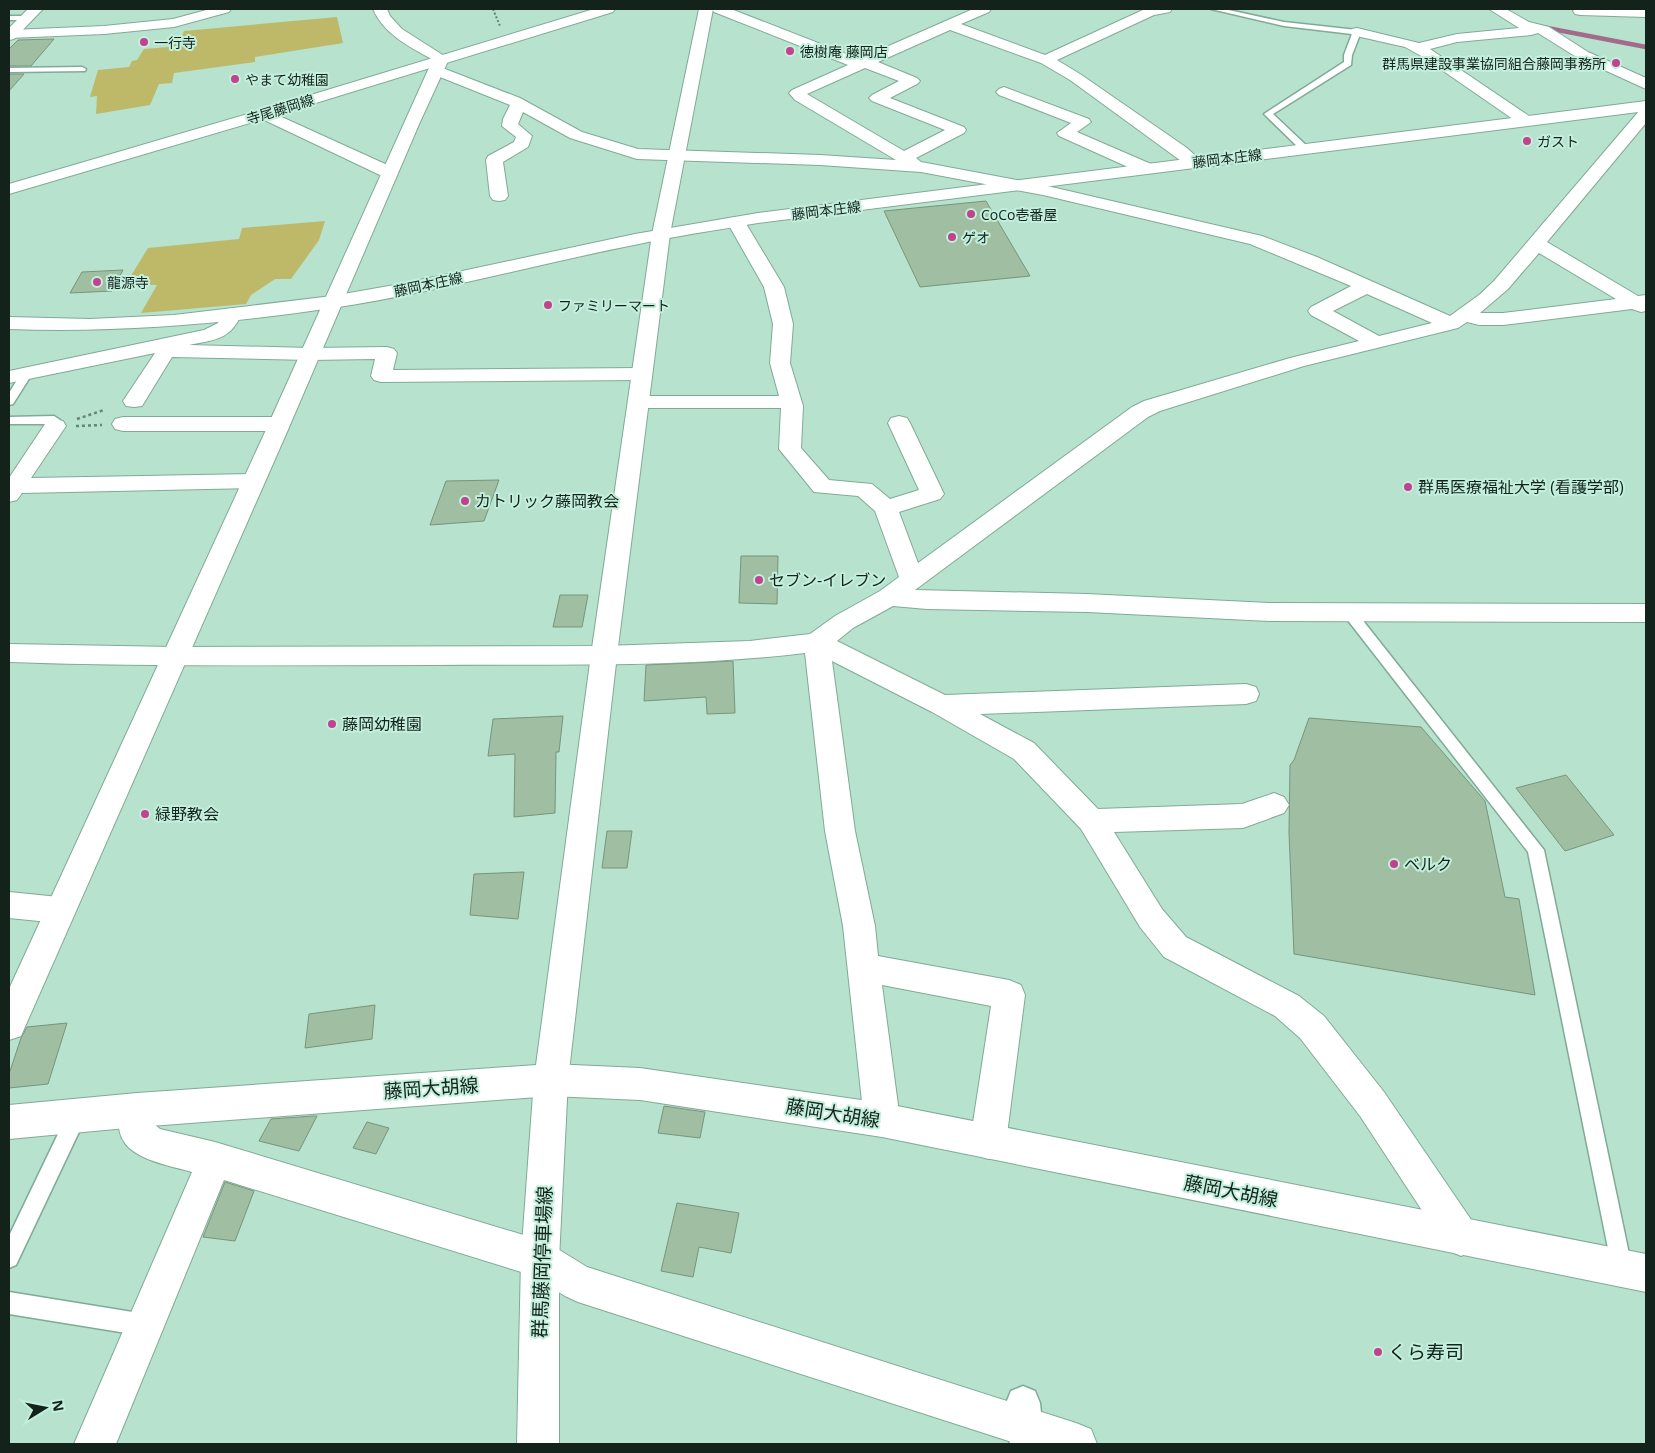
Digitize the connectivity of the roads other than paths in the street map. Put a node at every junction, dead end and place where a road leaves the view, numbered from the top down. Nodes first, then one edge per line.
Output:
1 (224, 9) edge
2 (380, 9) edge
3 (608, 9) edge
4 (706, 9) edge
5 (719, 9) edge
6 (984, 9) edge
7 (1165, 9) edge
8 (1215, 9) edge
9 (1496, 9) edge
10 (1580, 11) dead end
11 (31, 13) edge
12 (1646, 13) edge
13 (116, 16) dead end
14 (9, 18) edge
15 (948, 18) junction
16 (1537, 28) junction
17 (104, 30) junction
18 (1357, 32) junction
19 (10, 35) edge
20 (1418, 48) junction
21 (1046, 60) junction
22 (861, 63) junction
23 (438, 65) junction
24 (82, 69) dead end
25 (9, 70) edge
26 (1646, 84) edge
27 (1004, 92) dead end
28 (519, 103) junction
29 (1646, 106) edge
30 (1646, 113) edge
31 (264, 114) junction
32 (1526, 121) junction
33 (1304, 149) junction
34 (677, 156) junction
35 (904, 157) junction
36 (1194, 162) junction
37 (921, 167) junction
38 (1144, 168) junction
39 (388, 172) junction
40 (1013, 186) junction
41 (9, 189) edge
42 (499, 196) dead end
43 (736, 222) junction
44 (661, 234) junction
45 (1537, 244) junction
46 (1367, 286) junction
47 (332, 302) junction
48 (1643, 305) edge
49 (231, 315) junction
50 (1458, 320) junction
51 (9, 323) edge
52 (1376, 342) junction
53 (166, 348) junction
54 (310, 354) junction
55 (642, 374) junction
56 (17, 376) edge
57 (134, 401) road end
58 (9, 402) edge
59 (638, 402) junction
60 (791, 402) junction
61 (9, 421) edge
62 (899, 423) dead end
63 (123, 424) road end
64 (278, 424) junction
65 (55, 426) joint
66 (254, 482) junction
67 (11, 489) edge
68 (886, 508) junction
69 (912, 580) junction
70 (889, 597) junction
71 (1348, 611) junction
72 (1646, 614) edge
73 (817, 642) junction
74 (9, 653) edge
75 (604, 655) junction
76 (174, 656) junction
77 (1246, 694) dead end
78 (942, 706) junction
79 (1274, 806) dead end
80 (1091, 821) junction
81 (9, 905) edge
82 (59, 910) junction
83 (864, 967) junction
84 (9, 1025) edge
85 (551, 1080) junction
86 (137, 1110) junction
87 (77, 1115) junction
88 (882, 1120) junction
89 (9, 1122) edge
90 (988, 1142) junction
91 (215, 1160) junction
92 (1461, 1237) junction
93 (9, 1258) edge
94 (540, 1259) junction
95 (1634, 1271) edge
96 (9, 1303) edge
97 (145, 1325) junction
98 (1025, 1424) edge
99 (95, 1444) edge
100 (538, 1444) edge
101 (1076, 1444) edge

1 - 17 street
2 - 23 street
3 - 23 street, 寺尾藤岡線
4 - 34 street, 群馬藤岡停車場線
5 - 22 street
6 - 15 street
7 - 21 street
8 - 18 lane
9 - 16 street
10 - 12 street
11 - 14 lane
11 - 19 street
13 - 17 street
15 - 21 street
15 - 22 street
16 - 20 street
16 - 26 street
17 - 19 street
18 - 20 street
18 - 33 lane
20 - 32 street
21 - 36 street
22 - 35 street
22 - 35 street
23 - 28 street
23 - 31 street, 寺尾藤岡線
23 - 39 street
24 - 25 lane
27 - 38 street
28 - 34 street
28 - 42 street
29 - 32 street, 藤岡本庄線
30 - 45 street
31 - 39 street
31 - 41 street, 寺尾藤岡線
32 - 33 street, 藤岡本庄線
33 - 36 street, 藤岡本庄線
34 - 37 street
34 - 44 street, 群馬藤岡停車場線
35 - 37 street
36 - 38 street, 藤岡本庄線
37 - 40 street
38 - 40 street, 藤岡本庄線
39 - 47 street
40 - 43 street, 藤岡本庄線
40 - 46 street
43 - 44 street, 藤岡本庄線
43 - 60 street
44 - 47 street, 藤岡本庄線
44 - 55 street, 群馬藤岡停車場線
45 - 48 street
45 - 50 street
46 - 50 street
46 - 52 street
47 - 49 street, 藤岡本庄線
47 - 54 street
48 - 50 street
49 - 51 street, 藤岡本庄線
49 - 53 street
50 - 52 street
52 - 69 street
53 - 54 street
53 - 56 street
53 - 57 street
54 - 55 street
54 - 64 street
55 - 59 street, 群馬藤岡停車場線
56 - 58 lane
59 - 60 street
59 - 75 street, 群馬藤岡停車場線
60 - 68 street
61 - 65 lane
62 - 68 street
63 - 64 street
64 - 66 street
65 - 67 street
66 - 67 street
66 - 76 street
68 - 69 street
69 - 70 street
70 - 71 street
70 - 73 street
71 - 72 street
71 - 95 lane
73 - 75 street
73 - 78 street
73 - 83 street
74 - 76 street
75 - 76 street
75 - 85 street, 群馬藤岡停車場線
76 - 82 street
77 - 78 street
78 - 80 street
79 - 80 street
80 - 92 street
81 - 82 street
82 - 84 street
83 - 88 street
83 - 90 street
85 - 86 street, 藤岡大胡線
85 - 88 street, 藤岡大胡線
85 - 94 street, 群馬藤岡停車場線
86 - 87 street, 藤岡大胡線
86 - 91 street
87 - 89 street, 藤岡大胡線
87 - 93 lane
88 - 90 street, 藤岡大胡線
90 - 92 street, 藤岡大胡線
91 - 94 street
91 - 97 street
92 - 95 street, 藤岡大胡線
94 - 98 street
94 - 100 street, 群馬藤岡停車場線
96 - 97 lane
97 - 99 street
98 - 101 street

